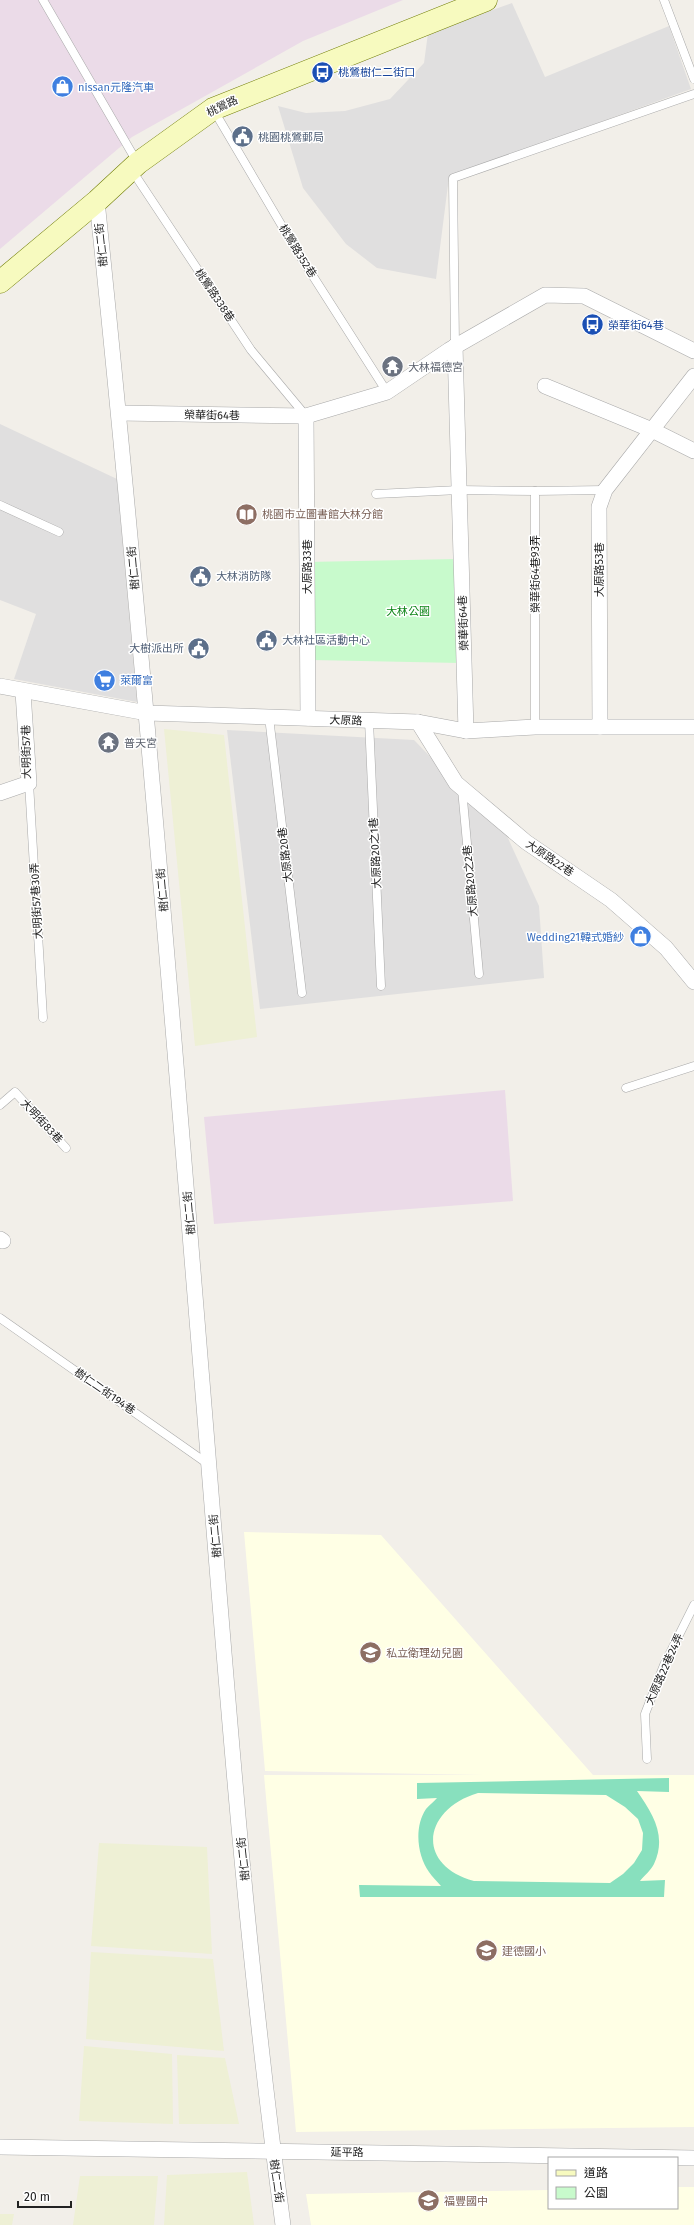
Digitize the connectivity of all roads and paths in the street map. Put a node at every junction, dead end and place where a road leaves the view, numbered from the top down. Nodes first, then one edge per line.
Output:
1 (43, 0) edge
2 (486, 0) edge
3 (664, 0) edge
4 (694, 79) edge
5 (694, 94) edge
6 (213, 109) junction
7 (134, 166) junction
8 (97, 201) junction
9 (0, 282) edge
10 (455, 346) junction
11 (694, 351) edge
12 (694, 376) edge
13 (545, 386) dead end
14 (387, 392) junction
15 (119, 413) junction
16 (306, 416) junction
17 (652, 430) junction
18 (694, 451) edge
19 (459, 490) junction
20 (605, 490) junction
21 (535, 491) junction
22 (376, 494) dead end
23 (0, 505) edge
24 (59, 532) dead end
25 (0, 686) edge
26 (23, 692) junction
27 (147, 713) junction
28 (269, 717) junction
29 (308, 718) junction
30 (369, 720) junction
31 (418, 722) junction
32 (535, 727) junction
33 (600, 727) junction
34 (694, 727) edge
35 (466, 731) junction
36 (29, 783) junction
37 (462, 788) junction
38 (0, 793) edge
39 (479, 974) dead end
40 (694, 982) edge
41 (381, 986) dead end
42 (302, 993) dead end
43 (43, 1018) dead end
44 (694, 1066) edge
45 (626, 1088) dead end
46 (0, 1105) edge
47 (66, 1148) dead end
48 (0, 1318) edge
49 (209, 1464) junction
50 (694, 1605) edge
51 (647, 1759) dead end
52 (0, 2147) edge
53 (273, 2151) junction
54 (634, 2157) edge
55 (678, 2158) edge
56 (694, 2158) edge
57 (283, 2225) edge

1 - 7 lane, 桃鶯路338巷
2 - 6 main road, 桃鶯路
3 - 4 lane
5 - 10 lane, 榮華街64巷
6 - 7 main road, 桃鶯路
6 - 14 lane, 桃鶯路352巷
7 - 8 main road, 桃鶯路
7 - 16 lane, 桃鶯路338巷
8 - 9 main road, 桃鶯路
8 - 15 street, 樹仁二街
10 - 11 street, 榮華街64巷
10 - 14 street, 榮華街64巷
10 - 19 street, 榮華街64巷
12 - 17 street, 大原路53巷
13 - 17 street
14 - 16 street, 榮華街64巷
15 - 16 street, 榮華街64巷
15 - 27 street, 樹仁二街
16 - 29 street, 大原路33巷
17 - 18 street
17 - 20 street, 大原路53巷
19 - 21 lane
19 - 22 lane
19 - 35 street, 榮華街64巷
20 - 21 lane
20 - 33 street, 大原路53巷
21 - 32 lane, 榮華街64巷93弄
23 - 24 lane
25 - 26 street, 大原路
26 - 27 street, 大原路
26 - 36 street, 大明街57巷
27 - 28 street, 大原路
27 - 49 street, 樹仁二街
28 - 29 street, 大原路
28 - 42 lane, 大原路20巷
29 - 30 street, 大原路
30 - 31 street, 大原路
30 - 41 lane, 大原路20之1巷
31 - 35 street, 大原路
31 - 37 street, 大原路22巷
32 - 33 street, 大原路
32 - 35 street, 大原路
33 - 34 street, 大原路
36 - 38 street, 大明街57巷
36 - 43 lane, 大明街57巷30弄
37 - 39 lane, 大原路20之2巷
37 - 40 street, 大原路22巷
44 - 45 lane
46 - 47 lane, 大明街83巷
48 - 49 lane, 樹仁二街194巷
49 - 53 street, 樹仁二街
50 - 51 lane, 大原路22巷24弄
52 - 53 street, 延平路
53 - 54 street, 延平路
53 - 57 street, 樹仁二街
55 - 56 street, 延平路

